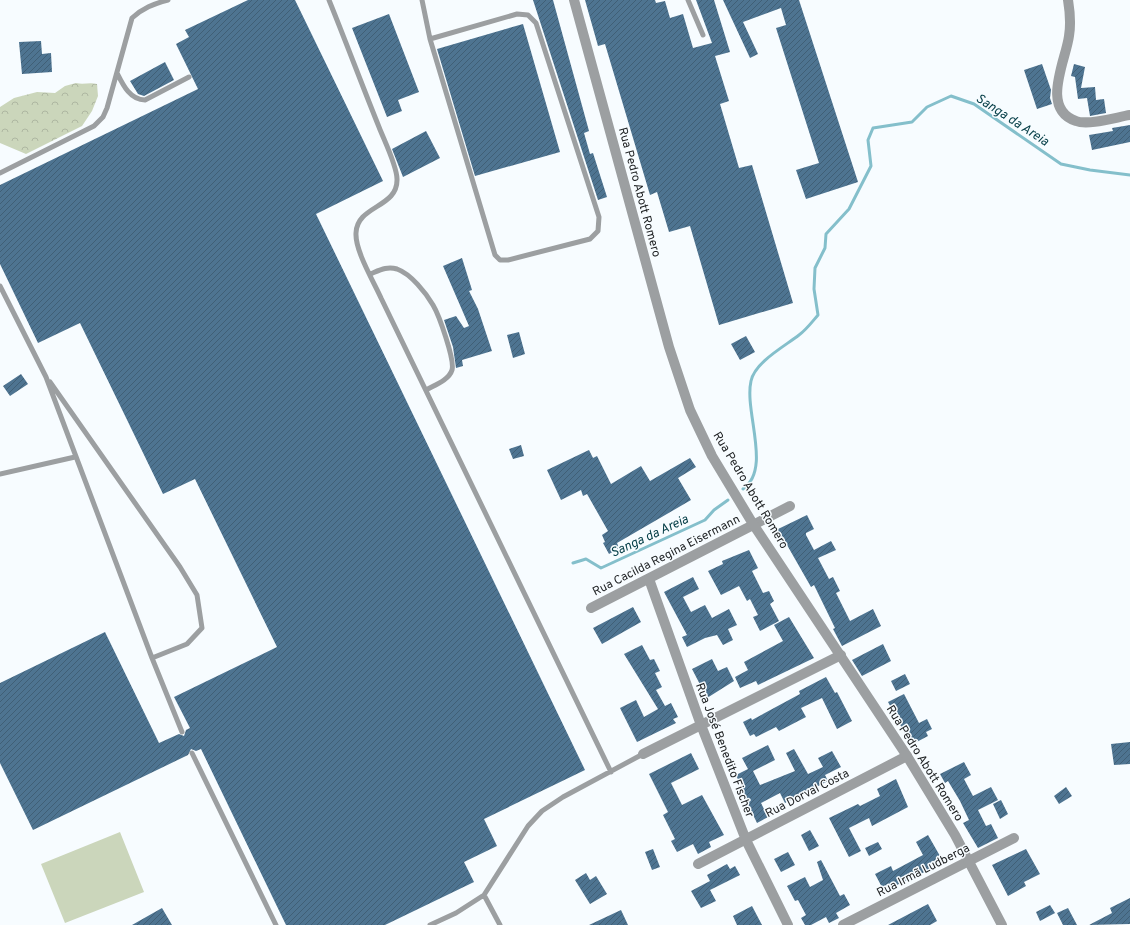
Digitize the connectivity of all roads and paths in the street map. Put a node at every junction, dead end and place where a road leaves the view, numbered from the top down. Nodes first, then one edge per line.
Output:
1 (168, 0) edge
2 (329, 0) edge
3 (422, 0) edge
4 (574, 0) edge
5 (688, 0) edge
6 (1068, 0) edge
7 (703, 35) dead end
8 (430, 39) junction
9 (117, 73) junction
10 (189, 78) dead end
11 (1130, 115) edge
12 (0, 173) edge
13 (370, 274) junction
14 (0, 286) edge
15 (46, 377) junction
16 (426, 390) junction
17 (75, 457) junction
18 (0, 474) edge
19 (790, 506) dead end
20 (754, 524) junction
21 (649, 579) junction
22 (590, 608) dead end
23 (842, 655) junction
24 (152, 658) junction
25 (701, 725) junction
26 (182, 732) dead end
27 (192, 753) dead end
28 (643, 754) joint
29 (907, 756) junction
30 (611, 772) junction
31 (1014, 838) dead end
32 (746, 840) junction
33 (968, 861) junction
34 (698, 864) dead end
35 (484, 895) junction
36 (276, 925) edge
37 (430, 925) edge
38 (500, 925) edge
39 (788, 925) edge
40 (843, 925) edge
41 (1002, 925) edge

1 - 9 lane
2 - 13 lane
3 - 8 lane
4 - 20 street, Rua Pedro Abott Romero
5 - 7 lane
6 - 11 street
8 - 8 lane
9 - 10 lane
9 - 12 lane
13 - 16 lane
13 - 16 lane
14 - 15 lane
15 - 17 lane
15 - 24 lane
16 - 30 lane
17 - 18 lane
17 - 24 lane
19 - 20 street, Rua Cacilda Regina Eisermann
20 - 21 street, Rua Cacilda Regina Eisermann
20 - 23 street, Rua Pedro Abott Romero
21 - 22 street, Rua Cacilda Regina Eisermann
21 - 25 street, Rua José Benedito Fischer
23 - 25 street
23 - 29 street, Rua Pedro Abott Romero
24 - 26 lane
25 - 28 street
25 - 32 street, Rua José Benedito Fischer
27 - 36 lane
28 - 30 lane
29 - 32 street, Rua Dorval Costa
29 - 33 street, Rua Pedro Abott Romero
30 - 35 lane
31 - 33 street, Rua Irmã Ludberga
32 - 34 street, Rua Dorval Costa
32 - 39 street, Rua José Benedito Fischer
33 - 40 street, Rua Irmã Ludberga
33 - 41 street, Rua Pedro Abott Romero
35 - 37 lane
35 - 38 lane

